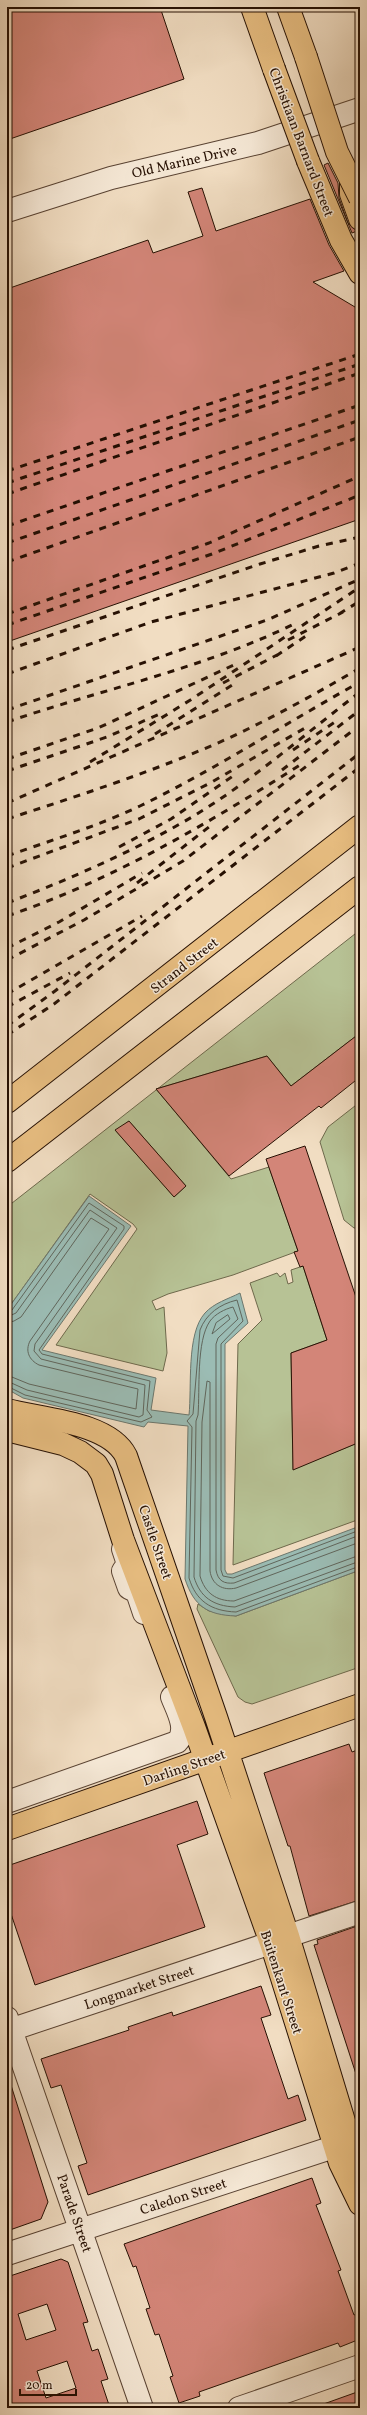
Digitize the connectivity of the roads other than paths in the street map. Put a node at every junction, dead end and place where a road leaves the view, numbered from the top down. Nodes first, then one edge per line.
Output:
1 (252, 7) edge
2 (288, 7) edge
3 (360, 109) edge
4 (356, 189) edge
5 (7, 211) edge
6 (360, 220) edge
7 (360, 273) edge
8 (360, 826) edge
9 (360, 887) edge
10 (7, 1102) edge
11 (7, 1161) edge
12 (7, 1410) edge
13 (7, 1430) edge
14 (7, 1442) edge
15 (360, 1705) edge
16 (227, 1752) junction
17 (205, 1760) junction
18 (7, 1802) edge
19 (7, 1829) edge
20 (360, 1912) edge
21 (279, 1939) junction
22 (8, 2026) edge
23 (348, 2142) edge
24 (360, 2174) edge
25 (360, 2204) edge
26 (80, 2230) junction
27 (7, 2254) edge
28 (360, 2366) edge
29 (142, 2408) edge
30 (239, 2408) edge

1 - 7 main road, Christiaan Barnard Street, bridge
2 - 4 main road, Christiaan Barnard Street, bridge
3 - 5 street, Old Marine Drive
4 - 6 main road, Christiaan Barnard Street
8 - 10 main road, Strand Street
9 - 11 main road
12 - 16 main road, Castle Street
13 - 17 main road, Castle Street
14 - 18 street
15 - 16 main road, Darling Street
16 - 17 main road, Darling Street
16 - 21 main road, Buitenkant Street
17 - 19 main road, Darling Street
17 - 21 main road, Buitenkant Street
20 - 21 street, Longmarket Street
21 - 22 street, Longmarket Street
21 - 23 main road, Buitenkant Street
22 - 26 street, Parade Street
23 - 24 main road, Buitenkant Street
23 - 25 main road, Buitenkant Street
23 - 26 street, Caledon Street
26 - 27 street, Caledon Street
26 - 29 street, Parade Street
28 - 30 street

